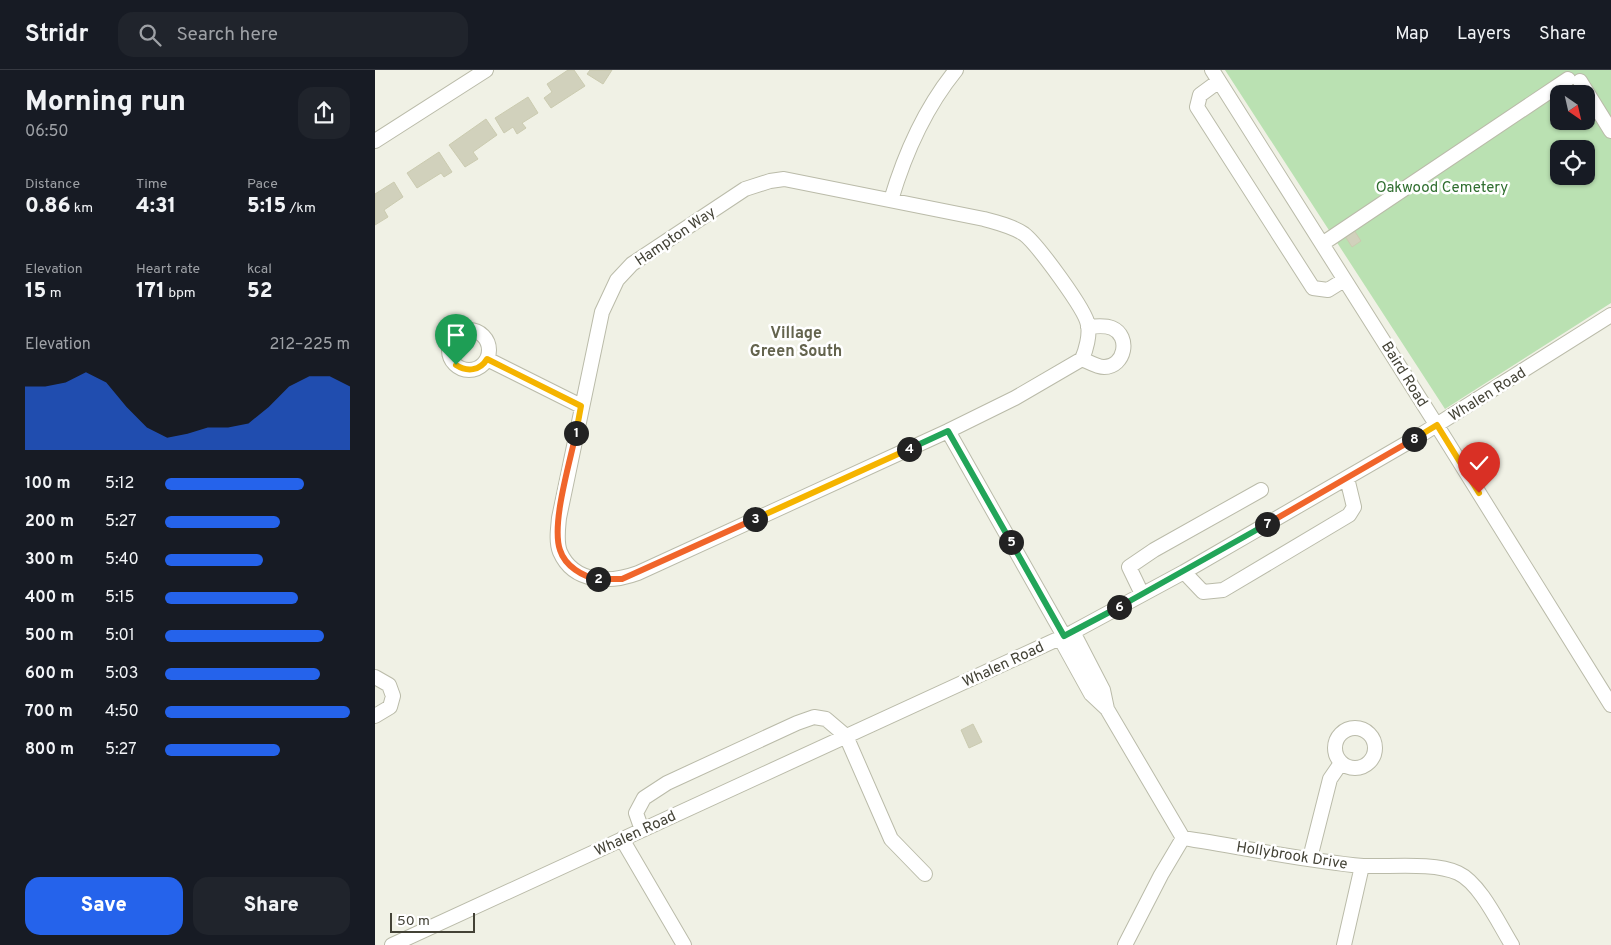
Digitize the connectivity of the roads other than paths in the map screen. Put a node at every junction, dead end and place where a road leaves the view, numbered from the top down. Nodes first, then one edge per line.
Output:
1 (486, 70) edge
2 (956, 70) edge
3 (1215, 75) edge
4 (1575, 75) edge
5 (1611, 131) edge
6 (375, 141) edge
7 (891, 200) junction
8 (1322, 244) junction
9 (1345, 280) junction
10 (1611, 315) edge
11 (1089, 327) junction
12 (487, 359) dead end
13 (1082, 359) junction
14 (581, 406) junction
15 (1437, 425) junction
16 (948, 431) junction
17 (1347, 478) junction
18 (1261, 490) dead end
19 (1184, 572) junction
20 (1142, 594) junction
21 (1066, 635) junction
22 (375, 677) edge
23 (1611, 705) edge
24 (375, 716) edge
25 (846, 736) junction
26 (1341, 763) dead end
27 (642, 830) junction
28 (1183, 838) junction
29 (622, 839) junction
30 (1310, 858) junction
31 (1362, 866) junction
32 (925, 874) dead end
33 (392, 945) edge
34 (684, 945) edge
35 (1125, 945) edge
36 (1344, 945) edge
37 (1512, 945) edge

1 - 6 street
2 - 7 street
3 - 8 street, Baird Road
3 - 9 street
4 - 5 street
4 - 8 street
7 - 11 street, Hampton Way
7 - 14 street, Hampton Way
8 - 9 street, Baird Road
9 - 15 street, Baird Road
10 - 15 street, Whalen Road
11 - 13 street
11 - 13 street
12 - 14 street
13 - 16 street, Hampton Way
14 - 16 street, Hampton Way
15 - 17 street, Whalen Road
15 - 23 street, Baird Road
16 - 21 street
17 - 19 street, Whalen Road
17 - 19 street
18 - 20 street
19 - 20 street, Whalen Road
20 - 21 street, Whalen Road
21 - 25 street, Whalen Road
21 - 28 street
22 - 24 street
25 - 27 street, Whalen Road
25 - 27 street
25 - 32 street
26 - 30 street
27 - 29 street, Whalen Road
28 - 30 street, Hollybrook Drive
28 - 35 street
29 - 33 street, Whalen Road
29 - 34 street
30 - 31 street, Hollybrook Drive
31 - 36 street
31 - 37 street, Hollybrook Drive

